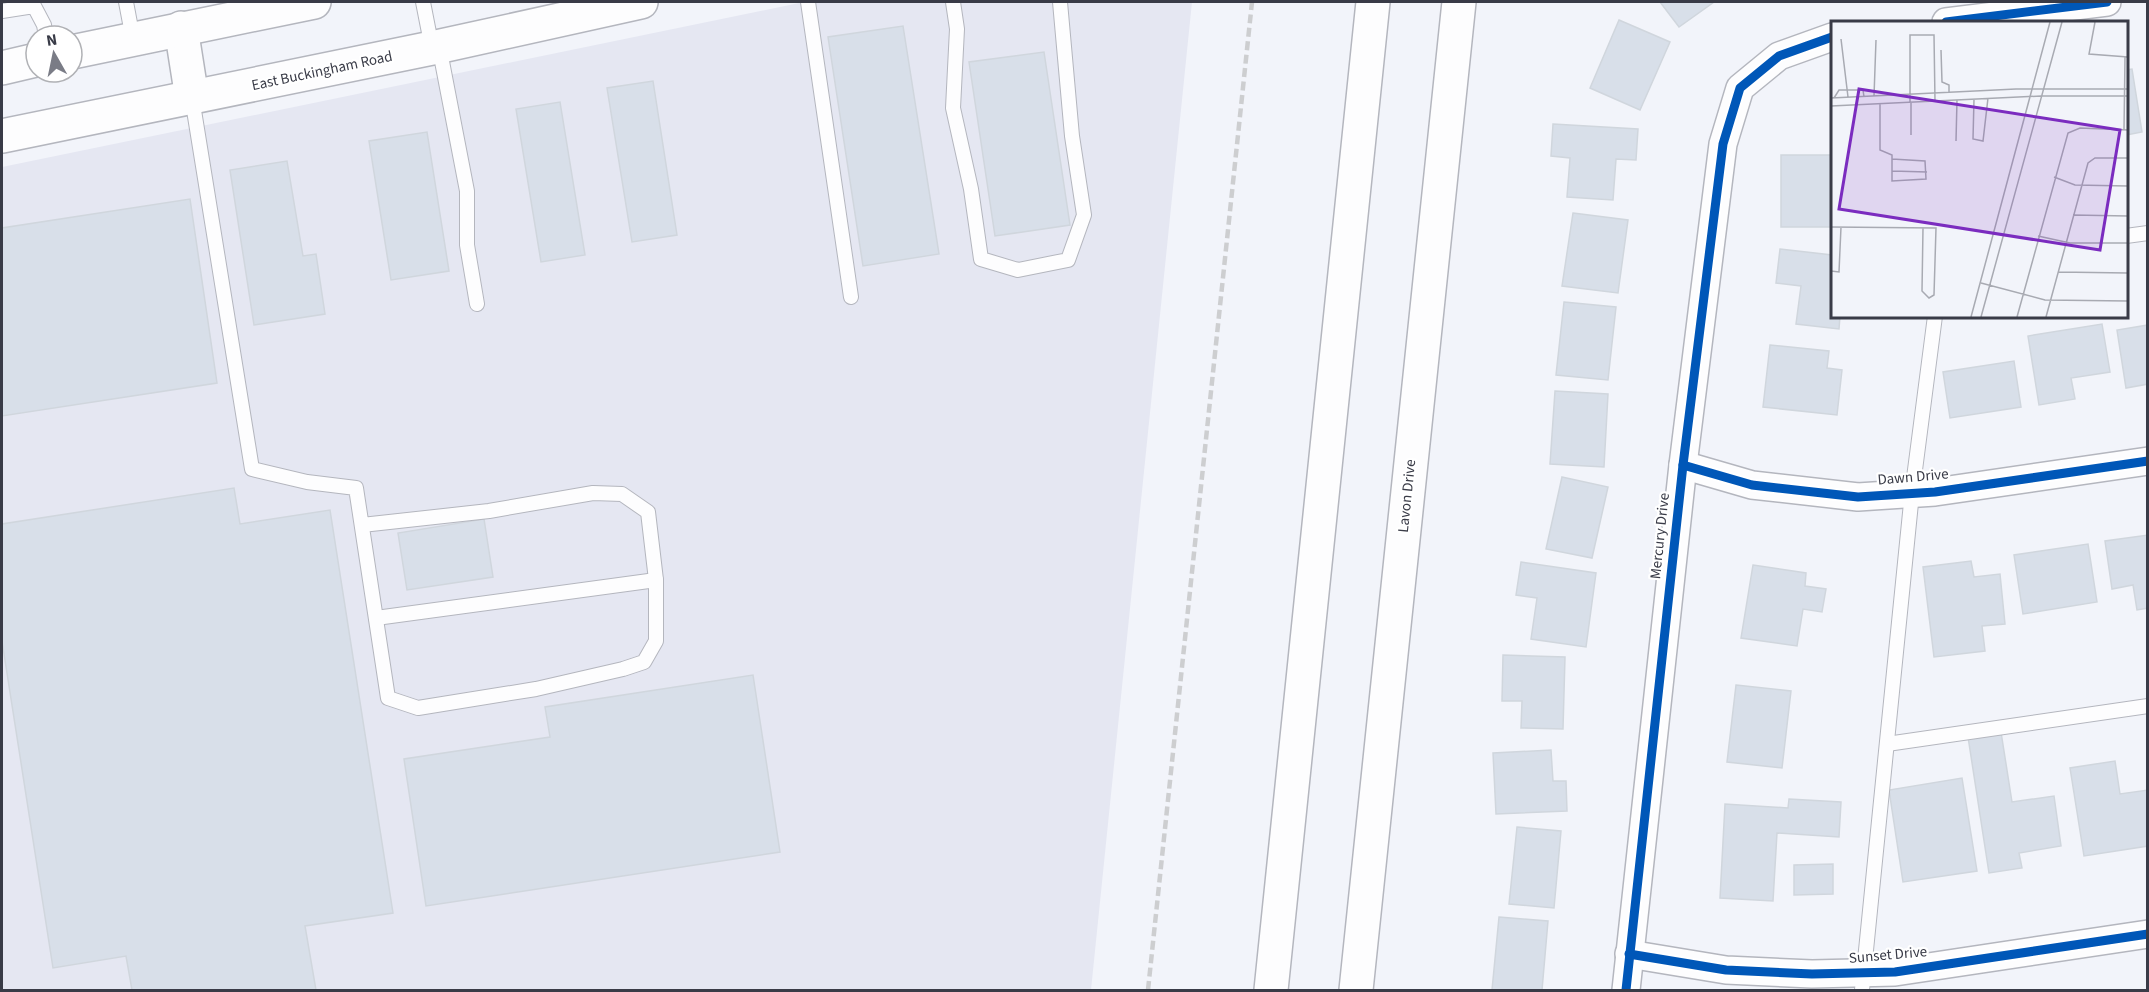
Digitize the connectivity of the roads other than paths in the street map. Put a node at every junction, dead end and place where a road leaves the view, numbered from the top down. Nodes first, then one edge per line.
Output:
1 (126, 2) edge
2 (314, 2) edge
3 (423, 2) edge
4 (633, 2) edge
5 (808, 2) edge
6 (953, 2) edge
7 (1060, 2) edge
8 (1373, 2) edge
9 (1460, 2) edge
10 (2107, 2) edge
11 (2, 11) edge
12 (1954, 21) edge
13 (43, 24) edge
14 (182, 28) junction
15 (1831, 38) edge
16 (133, 39) junction
17 (436, 47) junction
18 (84, 49) edge
19 (24, 63) edge
20 (2, 68) edge
21 (192, 98) junction
22 (2, 136) edge
23 (2148, 233) edge
24 (2128, 236) edge
25 (851, 297) dead end
26 (477, 304) dead end
27 (1935, 318) edge
28 (2148, 461) edge
29 (1683, 465) junction
30 (1912, 494) junction
31 (362, 525) junction
32 (656, 580) junction
33 (376, 618) junction
34 (2148, 706) edge
35 (1887, 744) junction
36 (2148, 934) edge
37 (1629, 954) junction
38 (1863, 982) edge
39 (1271, 990) edge
40 (1356, 990) edge
41 (1626, 990) edge

1 - 16 lane
2 - 14 main road
3 - 17 lane
4 - 17 main road, East Buckingham Road
5 - 25 lane
6 - 7 lane
8 - 39 main road
9 - 40 main road, Lavon Drive
10 - 12 street
11 - 13 lane
14 - 16 main road
14 - 21 main road
15 - 29 street, Mercury Drive
16 - 18 main road
17 - 21 main road, East Buckingham Road
17 - 26 lane
19 - 20 main road
21 - 22 main road, East Buckingham Road
21 - 31 lane
23 - 24 lane
27 - 30 lane
28 - 30 street, Dawn Drive
29 - 30 street, Dawn Drive
29 - 37 street, Mercury Drive
30 - 35 lane
31 - 32 lane
31 - 33 lane
32 - 33 lane
32 - 33 lane
34 - 35 lane
35 - 38 lane
36 - 38 street, Sunset Drive
37 - 38 street, Sunset Drive
37 - 41 street, Mercury Drive

